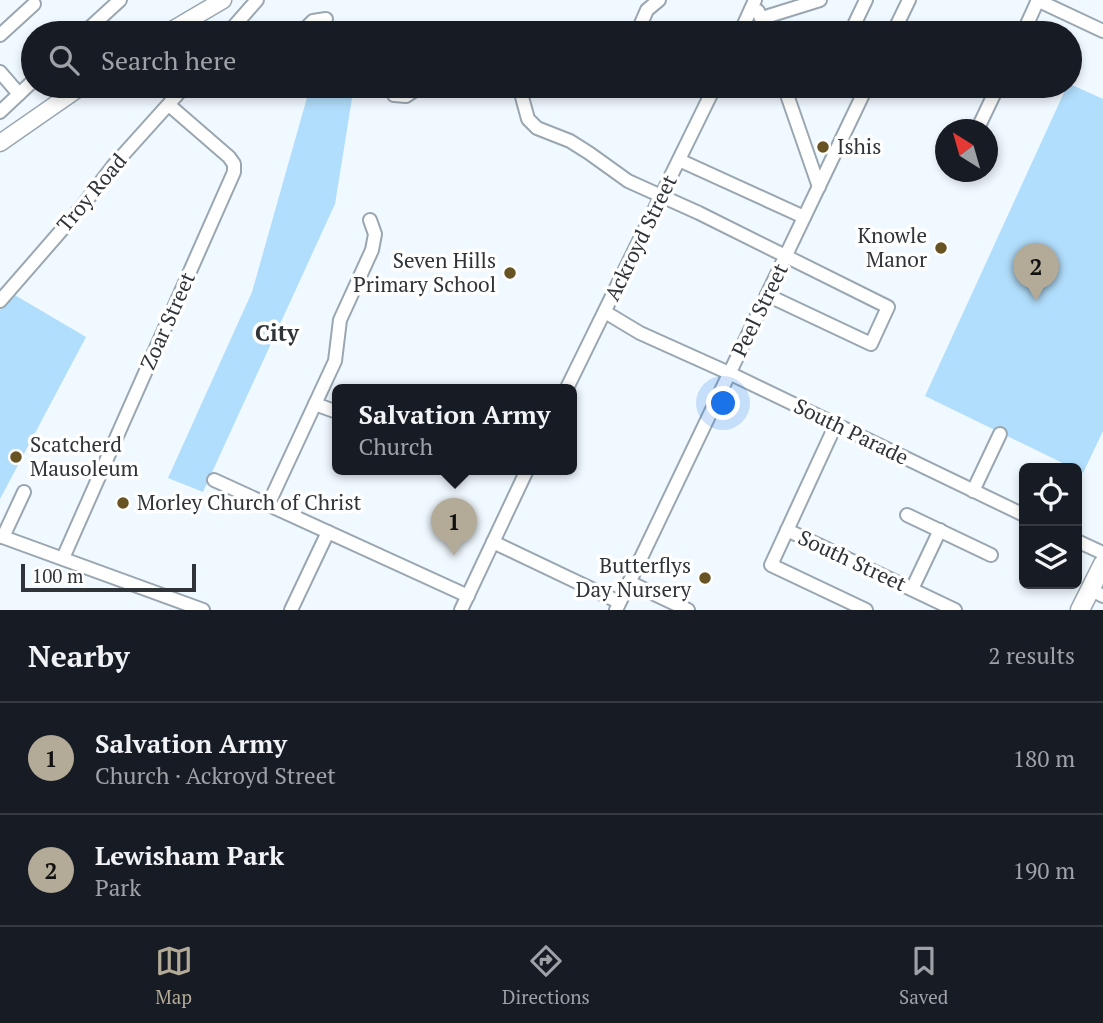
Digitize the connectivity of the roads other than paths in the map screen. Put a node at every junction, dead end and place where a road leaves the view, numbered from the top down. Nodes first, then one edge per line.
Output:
1 (120, 0) edge
2 (223, 0) edge
3 (257, 0) edge
4 (659, 0) edge
5 (820, 0) edge
6 (866, 0) edge
7 (909, 0) edge
8 (1038, 0) edge
9 (754, 1) edge
10 (34, 4) dead end
11 (762, 18) junction
12 (326, 19) dead end
13 (97, 21) edge
14 (187, 21) edge
15 (241, 21) edge
16 (312, 21) edge
17 (642, 21) edge
18 (745, 21) edge
19 (763, 21) edge
20 (856, 21) edge
21 (899, 21) edge
22 (1028, 21) edge
23 (1103, 31) edge
24 (0, 35) edge
25 (0, 72) edge
26 (19, 94) joint
27 (65, 98) edge
28 (175, 98) edge
29 (522, 98) edge
30 (709, 98) edge
31 (788, 98) edge
32 (861, 98) edge
33 (992, 98) edge
34 (169, 105) junction
35 (0, 113) edge
36 (982, 119) edge
37 (0, 143) edge
38 (679, 160) junction
39 (819, 187) junction
40 (661, 197) junction
41 (804, 217) junction
42 (370, 220) dead end
43 (785, 256) junction
44 (766, 295) junction
45 (0, 301) edge
46 (605, 312) junction
47 (729, 373) junction
48 (569, 384) edge
49 (315, 404) junction
50 (332, 410) edge
51 (836, 424) junction
52 (1000, 434) dead end
53 (525, 475) edge
54 (215, 480) dead end
55 (973, 491) junction
56 (24, 492) dead end
57 (268, 505) junction
58 (1019, 513) edge
59 (907, 515) dead end
60 (787, 530) junction
61 (940, 530) junction
62 (328, 532) junction
63 (2, 537) edge
64 (493, 542) junction
65 (1082, 543) edge
66 (1103, 553) edge
67 (991, 555) dead end
68 (63, 558) junction
69 (1103, 564) edge
70 (629, 582) junction
71 (912, 589) junction
72 (1097, 592) edge
73 (468, 596) junction
74 (618, 606) edge
75 (203, 610) edge
76 (291, 610) edge
77 (461, 610) edge
78 (688, 610) edge
79 (866, 610) edge
80 (955, 610) edge
81 (1080, 610) edge

1 - 13 street
2 - 14 street
3 - 15 street
4 - 17 street
5 - 11 street
6 - 20 street
7 - 21 street
8 - 22 street
8 - 23 street
9 - 11 street
9 - 18 street
10 - 24 street
11 - 19 street
12 - 16 street
25 - 26 street
26 - 35 street
27 - 37 street
28 - 34 street, Troy Road
29 - 40 street
30 - 38 street, Ackroyd Street
31 - 39 street
32 - 39 street, Peel Street
33 - 36 street
34 - 45 street, Troy Road
34 - 68 street, Zoar Street
38 - 40 street, Ackroyd Street
38 - 41 street
39 - 41 street, Peel Street
40 - 43 street
40 - 46 street, Ackroyd Street
41 - 43 street, Peel Street
42 - 49 street
43 - 44 street, Peel Street
43 - 44 street
44 - 47 street, Peel Street
46 - 47 street, South Parade
46 - 48 street, Ackroyd Street
47 - 51 street, South Parade
47 - 70 street, Peel Street
49 - 50 street
49 - 57 street
51 - 55 street, South Parade
51 - 60 street
52 - 55 street
53 - 64 street
54 - 57 street
55 - 58 street, South Parade
56 - 63 street
57 - 62 street
59 - 61 street
60 - 71 street, South Street
60 - 79 street
61 - 67 street
61 - 71 street
62 - 73 street
62 - 76 street
63 - 68 street
64 - 73 street
64 - 74 street
65 - 66 street
68 - 75 street
69 - 72 main road
70 - 74 street, Peel Street
70 - 78 street
71 - 80 street, South Street
72 - 81 main road
73 - 77 street

